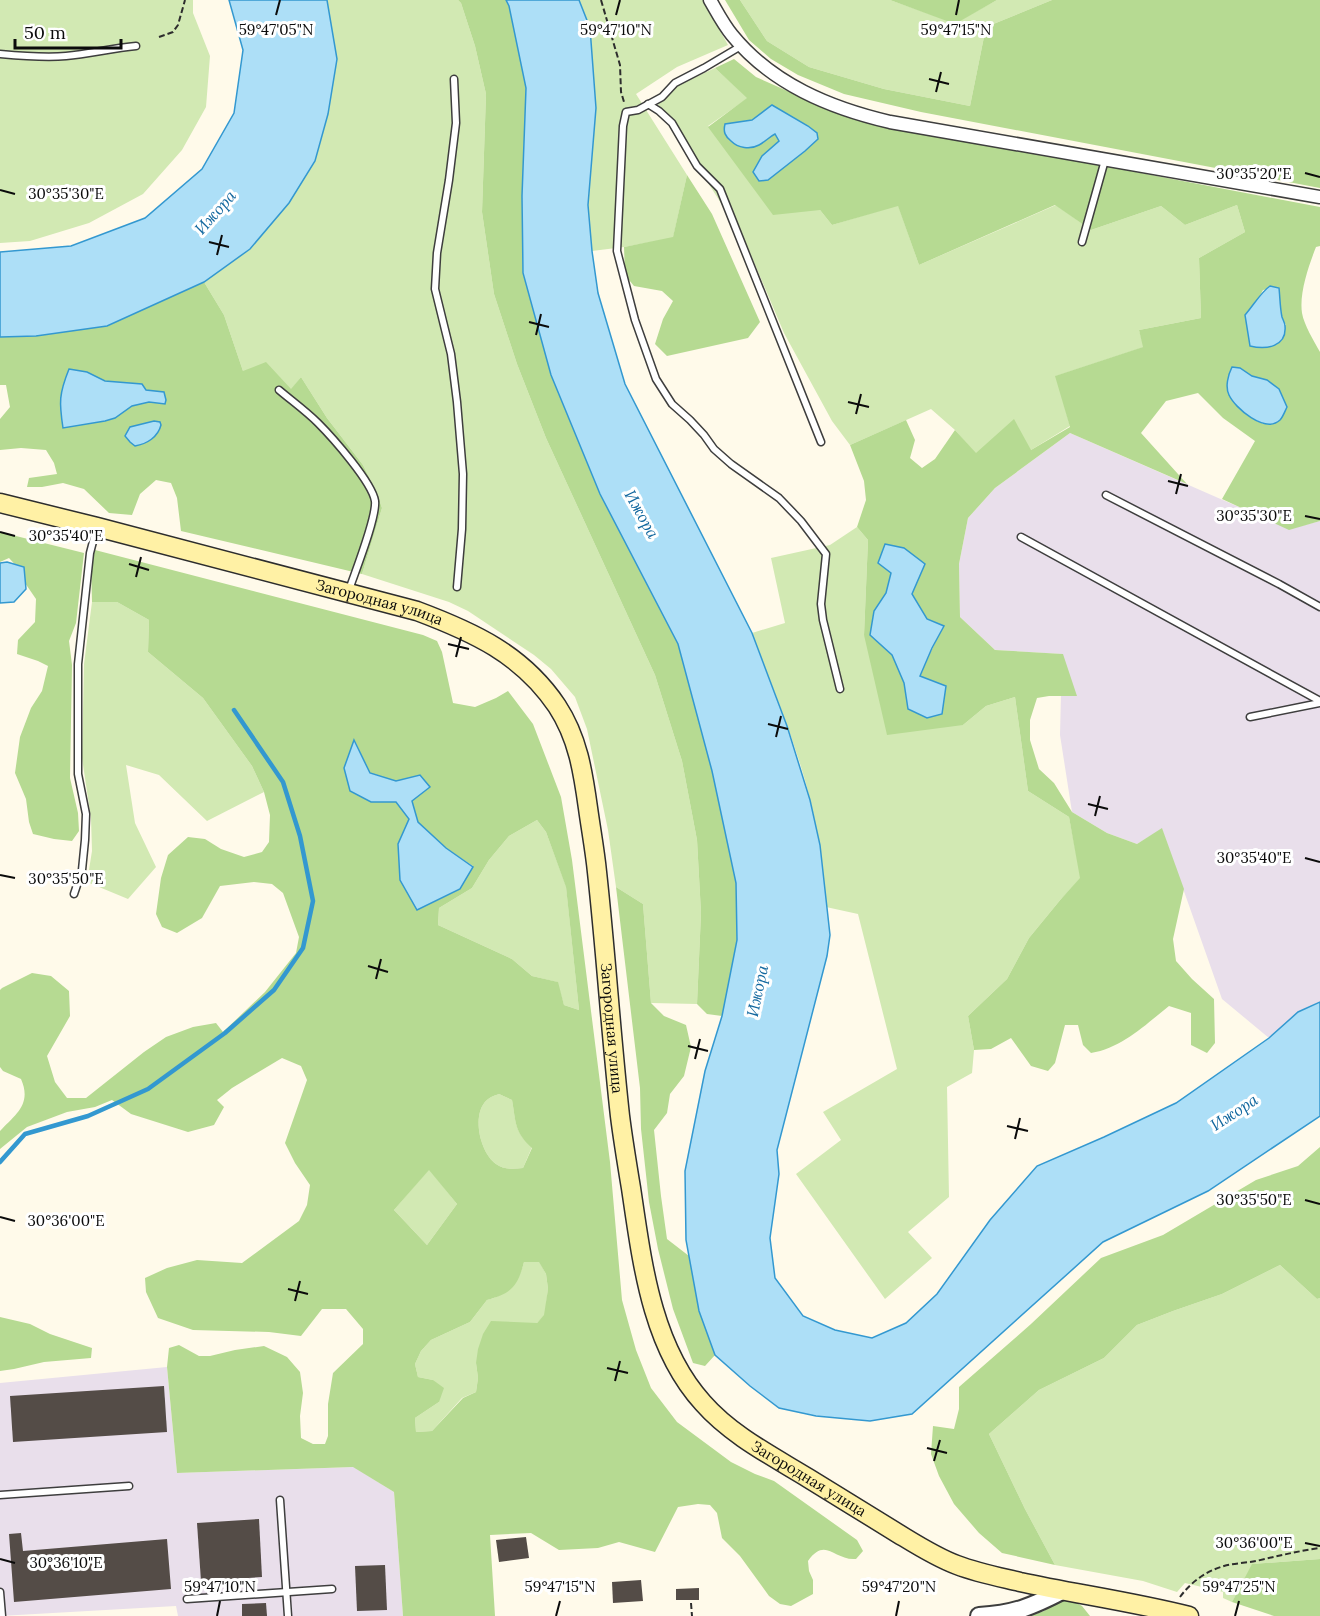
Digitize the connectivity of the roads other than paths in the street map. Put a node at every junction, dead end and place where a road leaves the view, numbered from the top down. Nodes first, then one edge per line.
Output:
1 (710, 0) edge
2 (136, 46) dead end
3 (741, 46) junction
4 (0, 54) edge
5 (453, 79) dead end
6 (648, 104) junction
7 (1105, 159) junction
8 (1320, 197) edge
9 (1082, 242) dead end
10 (279, 390) dead end
11 (821, 442) dead end
12 (1106, 495) dead end
13 (0, 503) edge
14 (97, 527) junction
15 (1021, 537) dead end
16 (457, 587) dead end
17 (348, 594) junction
18 (1320, 607) edge
19 (840, 688) dead end
20 (1320, 702) edge
21 (1250, 717) dead end
22 (74, 894) dead end
23 (129, 1486) dead end
24 (0, 1495) edge
25 (280, 1500) dead end
26 (332, 1590) dead end
27 (1062, 1591) junction
28 (0, 1592) edge
29 (286, 1593) junction
30 (187, 1599) dead end
31 (2, 1616) edge
32 (288, 1616) edge
33 (979, 1616) edge
34 (1189, 1616) edge

1 - 3 street
2 - 4 lane
3 - 6 lane
3 - 7 street
5 - 16 lane
6 - 11 lane
6 - 19 lane
7 - 8 street
7 - 9 lane
10 - 17 lane
12 - 18 lane
13 - 14 main road, Загородная улица
14 - 17 main road, Загородная улица
14 - 22 lane
15 - 20 lane
17 - 27 main road, Загородная улица
20 - 21 lane
23 - 24 lane
25 - 29 lane
26 - 29 lane
27 - 33 street
27 - 34 main road, Загородная улица
28 - 31 lane
29 - 30 lane
29 - 32 lane

